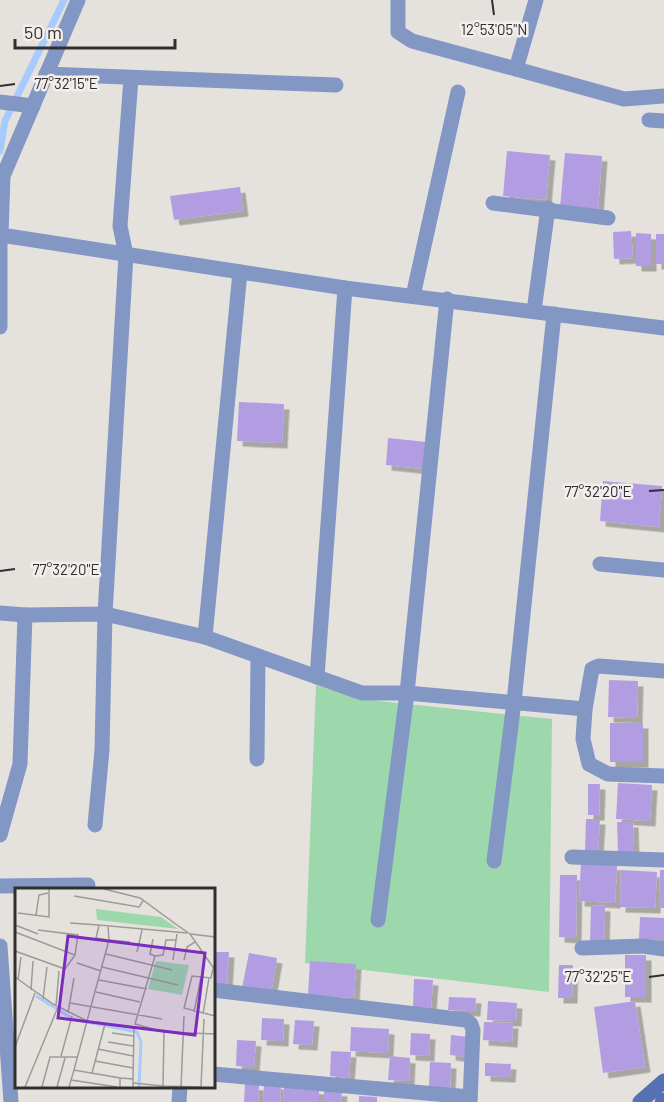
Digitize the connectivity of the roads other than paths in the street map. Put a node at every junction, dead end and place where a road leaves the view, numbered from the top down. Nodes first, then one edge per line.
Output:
1 (78, 0) edge
2 (398, 0) edge
3 (536, 0) edge
4 (516, 69) junction
5 (46, 74) junction
6 (131, 78) junction
7 (336, 85) dead end
8 (459, 92) dead end
9 (664, 96) edge
10 (0, 102) edge
11 (33, 106) junction
12 (494, 203) dead end
13 (548, 208) junction
14 (608, 218) dead end
15 (1, 235) edge
16 (126, 255) junction
17 (240, 272) junction
18 (345, 288) junction
19 (413, 296) junction
20 (447, 299) junction
21 (534, 311) junction
22 (554, 314) junction
23 (0, 327) edge
24 (664, 328) edge
25 (600, 564) dead end
26 (664, 570) edge
27 (0, 613) edge
28 (105, 614) junction
29 (24, 615) junction
30 (205, 637) junction
31 (258, 656) junction
32 (664, 671) edge
33 (316, 677) junction
34 (407, 693) junction
35 (514, 702) junction
36 (585, 709) junction
37 (257, 759) dead end
38 (664, 776) edge
39 (94, 825) dead end
40 (0, 835) edge
41 (572, 857) dead end
42 (664, 860) edge
43 (494, 861) dead end
44 (88, 885) dead end
45 (0, 886) edge
46 (378, 920) dead end
47 (0, 946) edge
48 (582, 948) dead end
49 (664, 949) edge
50 (214, 990) edge
51 (7, 1012) edge
52 (214, 1074) edge
53 (664, 1081) edge
54 (180, 1087) edge
55 (470, 1100) edge
56 (11, 1102) edge
57 (179, 1102) edge
58 (640, 1102) edge

1 - 5 street
2 - 4 street
3 - 4 street
4 - 9 street
5 - 6 street
5 - 11 street
6 - 7 street
6 - 16 street
8 - 19 street
10 - 11 street
11 - 15 street
12 - 13 street
13 - 14 street
13 - 21 street
15 - 16 street
15 - 23 street
16 - 17 street
16 - 28 street
17 - 18 street
17 - 30 street
18 - 19 street
18 - 33 street
19 - 20 street
20 - 21 street
20 - 34 street
21 - 22 street
22 - 24 street
22 - 35 street
25 - 26 street
27 - 29 street
28 - 29 street
28 - 30 street
28 - 39 street
29 - 40 street
30 - 31 street
31 - 33 street
31 - 37 street
32 - 36 street
33 - 34 street
34 - 35 street
34 - 46 street
35 - 36 street
35 - 43 street
36 - 38 street
41 - 42 street
44 - 45 street
47 - 51 street
48 - 49 street
50 - 55 street
51 - 56 street
52 - 55 street
53 - 58 main road
54 - 57 street

